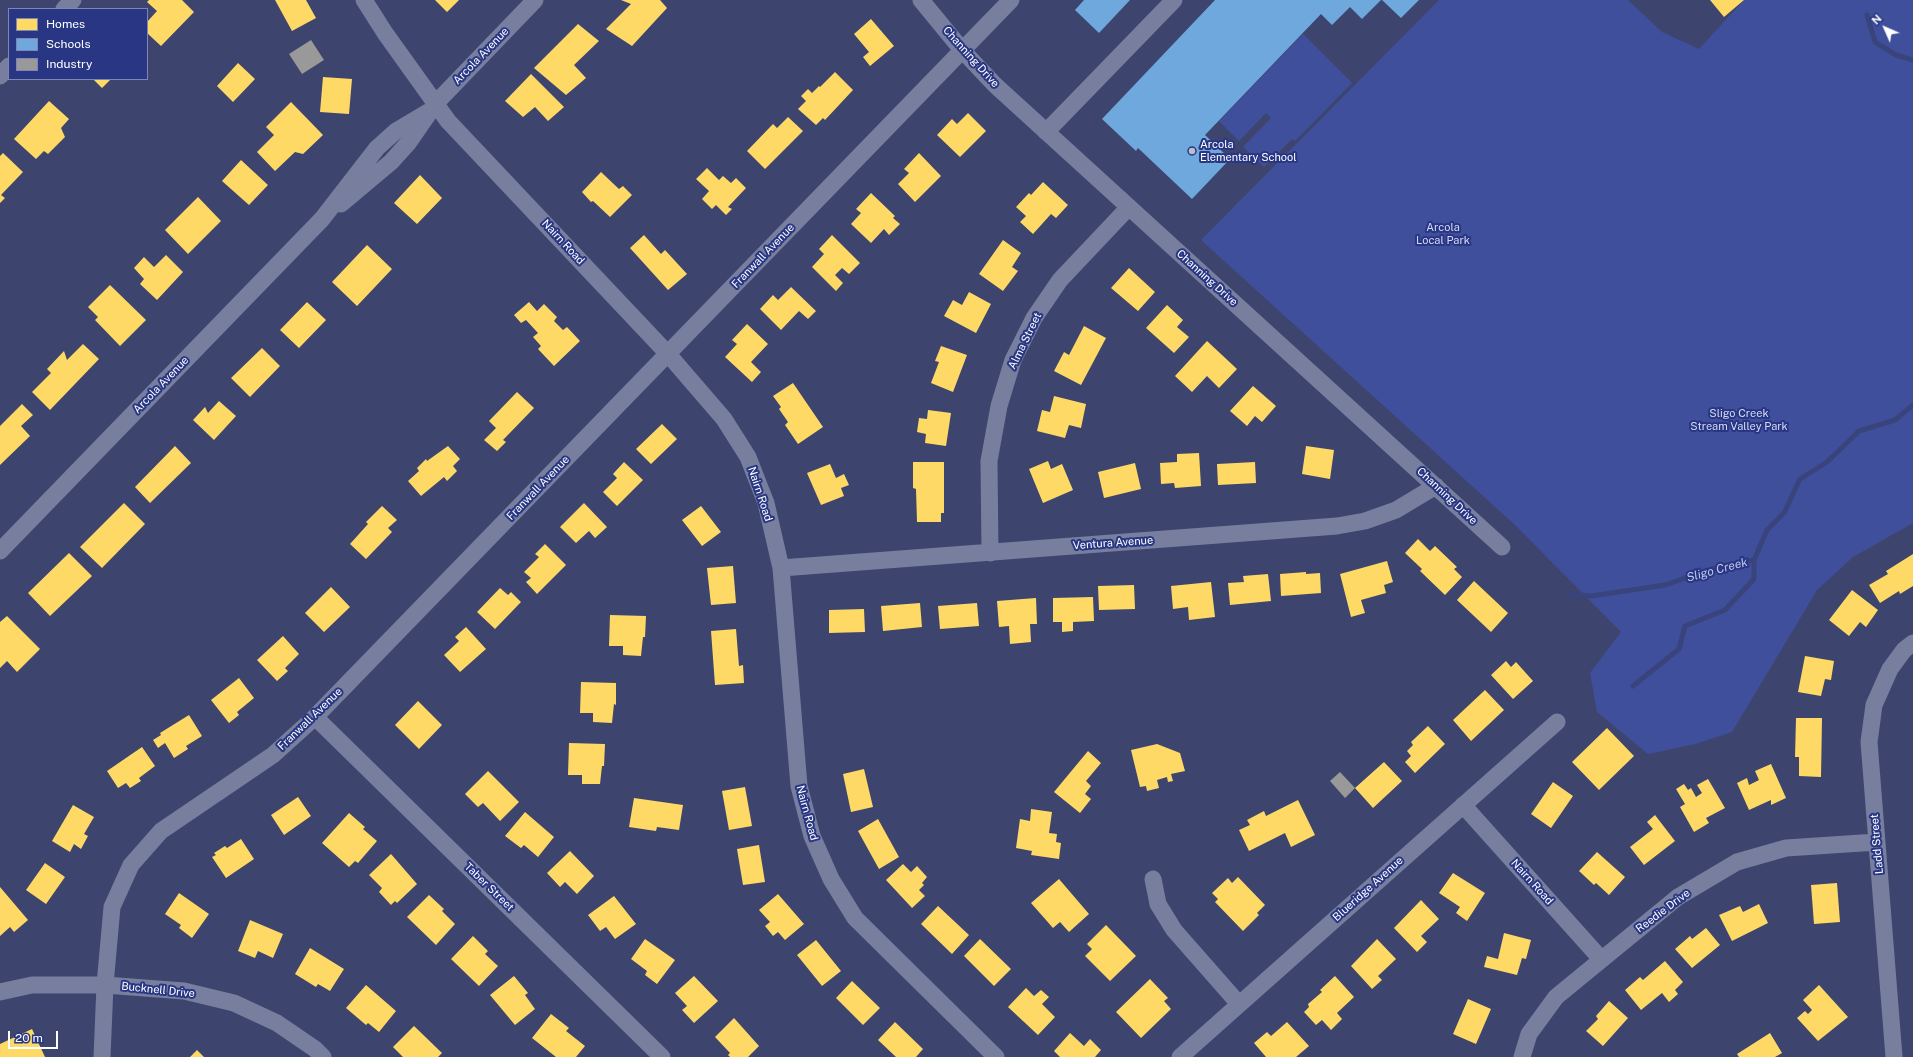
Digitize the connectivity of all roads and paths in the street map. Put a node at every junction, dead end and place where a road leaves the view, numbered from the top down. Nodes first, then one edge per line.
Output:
1 (73, 0) edge
2 (364, 0) edge
3 (535, 0) edge
4 (921, 0) edge
5 (1011, 0) edge
6 (1174, 0) edge
7 (65, 8) edge
8 (962, 50) junction
9 (8, 67) edge
10 (0, 76) edge
11 (432, 108) junction
12 (1046, 132) junction
13 (1129, 207) junction
14 (668, 354) junction
15 (1436, 486) junction
16 (1502, 547) dead end
17 (0, 551) edge
18 (990, 553) junction
19 (781, 568) junction
20 (1913, 643) edge
21 (315, 717) junction
22 (1557, 722) dead end
23 (1463, 805) junction
24 (1877, 842) junction
25 (1153, 878) dead end
26 (1601, 959) junction
27 (105, 984) junction
28 (0, 992) edge
29 (1239, 1004) junction
30 (102, 1057) edge
31 (323, 1057) edge
32 (662, 1057) edge
33 (996, 1057) edge
34 (1180, 1057) edge
35 (1522, 1057) edge
36 (1894, 1057) edge

1 - 7 street
2 - 11 street, Nairn Road
3 - 11 street, Arcola Avenue
4 - 8 street, Channing Drive
5 - 8 street, Franwall Avenue
6 - 12 street
8 - 12 street, Channing Drive
8 - 14 street, Franwall Avenue
9 - 10 street
11 - 14 street, Nairn Road
11 - 17 street, Arcola Avenue
12 - 13 street, Channing Drive
13 - 15 street, Channing Drive
13 - 18 street, Alma Street
14 - 19 street, Nairn Road
14 - 21 street, Franwall Avenue
15 - 16 street, Channing Drive
15 - 18 street, Ventura Avenue
18 - 19 street, Ventura Avenue
19 - 33 street, Nairn Road
20 - 24 street, Ladd Street
21 - 27 street, Franwall Avenue
21 - 32 street, Taber Street
22 - 23 street, Blueridge Avenue
23 - 26 street, Nairn Road
23 - 29 street, Blueridge Avenue
24 - 26 street, Reedie Drive
24 - 36 street, Ladd Street
25 - 29 street
26 - 35 street, Reedie Drive
27 - 28 street, Bucknell Drive
27 - 30 street, Franwall Avenue
27 - 31 street, Bucknell Drive
29 - 34 street, Blueridge Avenue

